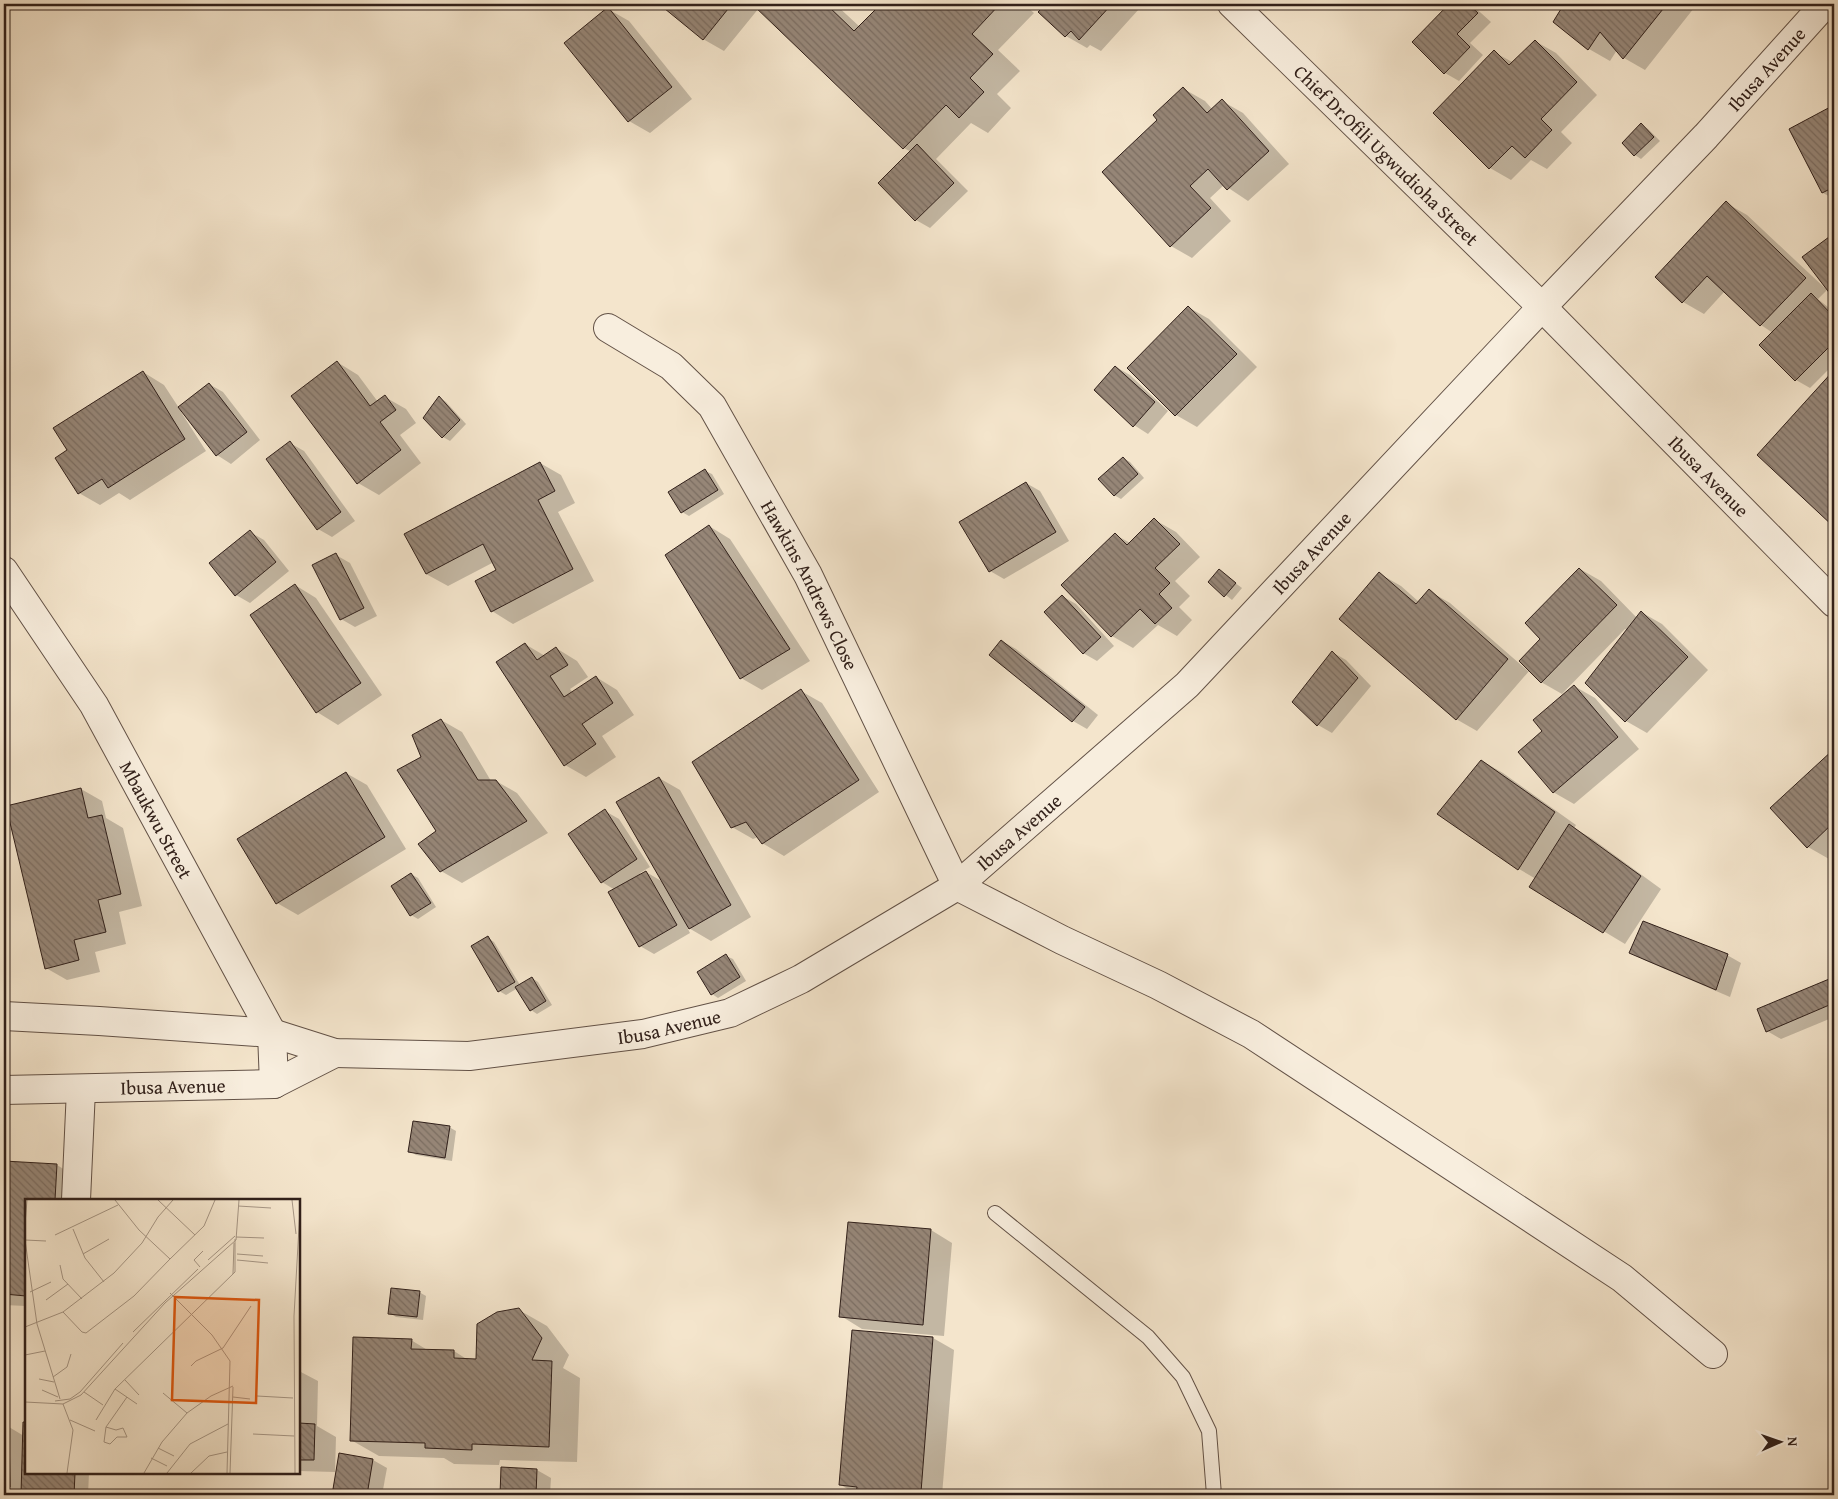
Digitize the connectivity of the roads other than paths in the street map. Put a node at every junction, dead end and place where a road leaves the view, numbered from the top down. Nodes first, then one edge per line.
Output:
1 (1232, 4) edge
2 (1825, 4) edge
3 (1542, 307) junction
4 (608, 328) dead end
5 (4, 571) edge
6 (1834, 603) edge
7 (957, 886) junction
8 (4, 1016) edge
9 (272, 1033) junction
10 (335, 1053) junction
11 (274, 1084) junction
12 (80, 1089) junction
13 (4, 1090) edge
14 (76, 1199) edge
15 (995, 1213) dead end
16 (1713, 1354) dead end
17 (1214, 1495) edge

1 - 3 street, Chief Dr.Ofili Ugwudioha Street
2 - 3 street, Ibusa Avenue
3 - 6 street, Ibusa Avenue
3 - 7 street, Ibusa Avenue
4 - 7 street, Hawkins Andrews Close
5 - 9 street, Mbaukwu Street
7 - 10 street, Ibusa Avenue
7 - 16 street
8 - 9 street, Ibusa Avenue
9 - 10 street, Ibusa Avenue
9 - 11 street, Mbaukwu Street
10 - 11 street, Ibusa Avenue
11 - 12 street, Ibusa Avenue
12 - 13 street, Ibusa Avenue
12 - 14 street
15 - 17 lane

